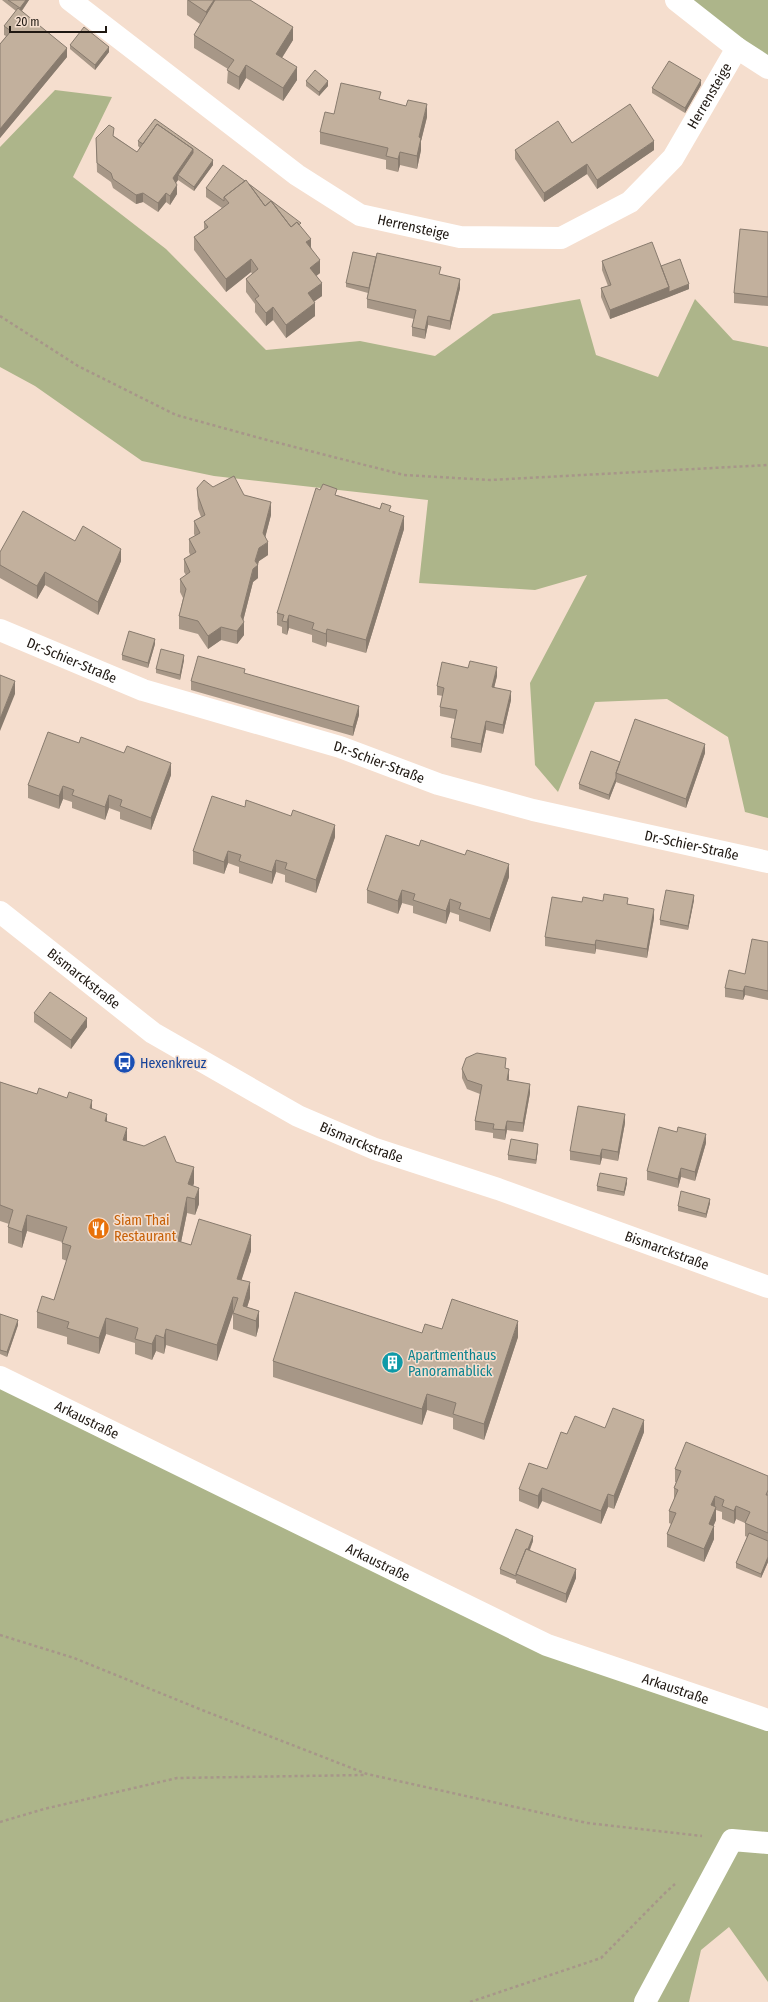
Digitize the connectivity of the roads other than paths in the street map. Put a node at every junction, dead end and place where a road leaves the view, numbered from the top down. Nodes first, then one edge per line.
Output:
1 (70, 0) edge
2 (676, 0) edge
3 (737, 48) junction
4 (768, 68) edge
5 (0, 630) edge
6 (768, 862) edge
7 (0, 912) edge
8 (768, 1287) edge
9 (0, 1377) edge
10 (768, 1720) edge
11 (768, 1843) edge
12 (645, 2002) edge

1 - 3 street, Herrensteige
2 - 3 street
3 - 4 street
5 - 6 street, Dr.-Schier-Straße
7 - 8 street, Bismarckstraße
9 - 10 street, Arkaustraße
11 - 12 street

